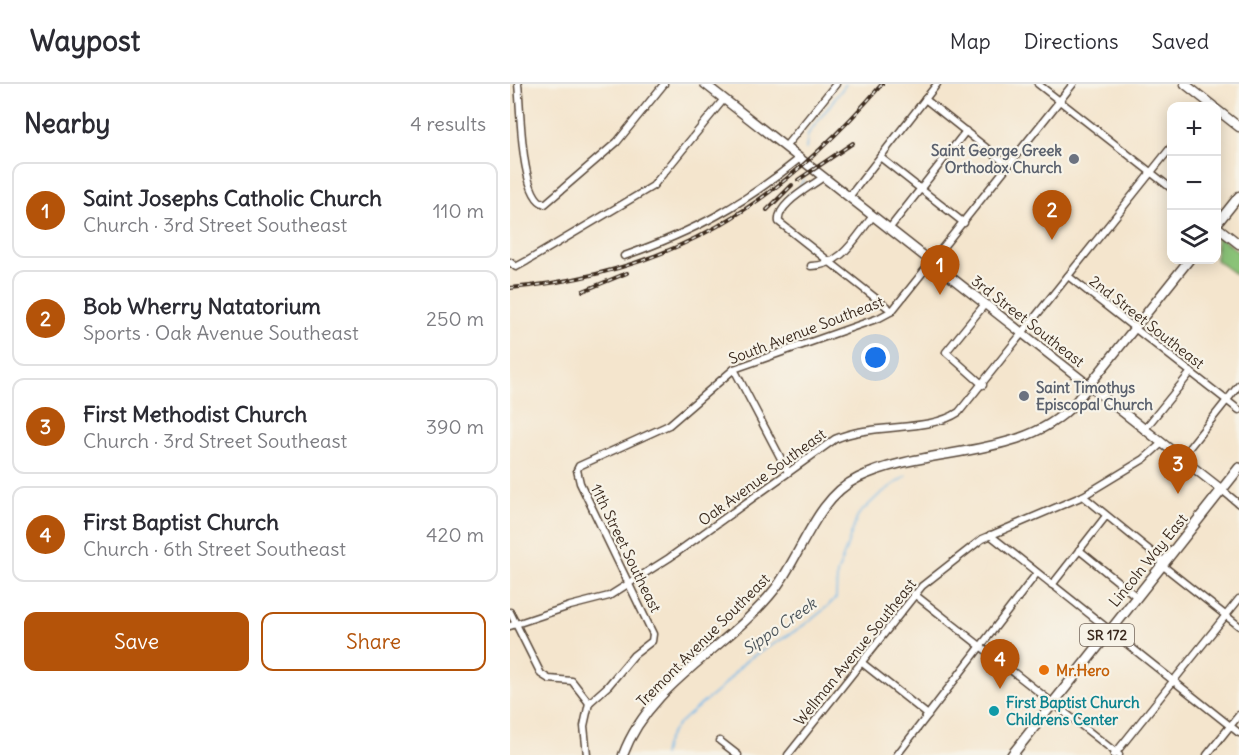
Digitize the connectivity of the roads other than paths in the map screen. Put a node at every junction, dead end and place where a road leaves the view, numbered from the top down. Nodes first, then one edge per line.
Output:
1 (518, 84) edge
2 (664, 84) edge
3 (705, 84) edge
4 (836, 84) edge
5 (937, 84) edge
6 (1038, 84) edge
7 (1073, 84) edge
8 (1185, 84) edge
9 (724, 99) junction
10 (925, 99) junction
11 (1060, 101) junction
12 (1205, 102) edge
13 (1221, 114) edge
14 (1239, 127) edge
15 (966, 132) junction
16 (785, 147) junction
17 (1167, 152) edge
18 (880, 157) junction
19 (800, 158) junction
20 (1009, 166) junction
21 (1150, 173) junction
22 (823, 177) junction
23 (1167, 185) edge
24 (921, 189) junction
25 (1239, 196) edge
26 (849, 197) junction
27 (873, 216) junction
28 (1221, 219) edge
29 (964, 223) junction
30 (889, 229) junction
31 (1221, 229) edge
32 (1239, 244) edge
33 (624, 256) dead end
34 (932, 262) junction
35 (832, 263) junction
36 (512, 264) edge
37 (1186, 264) edge
38 (811, 266) dead end
39 (1068, 276) junction
40 (985, 304) junction
41 (892, 310) junction
42 (1135, 328) junction
43 (1023, 334) junction
44 (734, 369) junction
45 (1191, 372) junction
46 (983, 385) junction
47 (1239, 385) edge
48 (1089, 386) junction
49 (1227, 400) junction
50 (1239, 410) edge
51 (1144, 430) junction
52 (1162, 443) junction
53 (1181, 458) junction
54 (1239, 468) edge
55 (577, 470) joint
56 (788, 472) junction
57 (1222, 490) junction
58 (1083, 496) junction
59 (1239, 504) edge
60 (1106, 516) junction
61 (990, 535) junction
62 (1079, 550) junction
63 (1163, 564) junction
64 (1037, 573) junction
65 (630, 584) junction
66 (1052, 585) junction
67 (914, 594) junction
68 (1137, 597) junction
69 (1239, 599) edge
70 (510, 612) edge
71 (1226, 616) junction
72 (513, 625) edge
73 (1239, 626) edge
74 (1110, 631) junction
75 (981, 646) junction
76 (861, 662) junction
77 (1174, 682) junction
78 (1053, 702) junction
79 (589, 703) junction
80 (928, 715) junction
81 (1239, 715) edge
82 (1230, 726) junction
83 (1239, 733) edge
84 (720, 741) dead end
85 (1116, 754) edge
86 (587, 755) edge
87 (622, 755) edge
88 (738, 755) edge
89 (788, 755) edge
90 (897, 755) edge
91 (1012, 755) edge
92 (1207, 755) edge

1 - 2 street
3 - 9 street, 3rd Street Southeast
4 - 16 street
5 - 10 street
6 - 11 street
7 - 11 street, South Avenue Southeast
8 - 12 street
9 - 16 street, 3rd Street Southeast
9 - 36 street
10 - 15 street
10 - 18 street
11 - 20 street, South Avenue Southeast
11 - 21 street
13 - 14 street
15 - 20 street
15 - 24 street
16 - 19 street, 3rd Street Southeast
17 - 21 street, Oak Avenue Southeast
18 - 24 street
18 - 26 street
19 - 22 street, 3rd Street Southeast
19 - 33 street
20 - 29 street, South Avenue Southeast
21 - 23 street
21 - 39 street, Oak Avenue Southeast
22 - 26 street, 3rd Street Southeast
22 - 35 street
24 - 29 street
24 - 30 street
25 - 28 street
26 - 27 street, 3rd Street Southeast
27 - 30 street, 3rd Street Southeast
27 - 35 street
29 - 34 street, South Avenue Southeast
30 - 34 street, 3rd Street Southeast
31 - 32 street
34 - 40 street, 3rd Street Southeast
34 - 41 street, South Avenue Southeast
35 - 38 street
35 - 41 street
37 - 42 street, Tremont Avenue Southeast
39 - 42 street, 2nd Street Southeast
39 - 43 street, Oak Avenue Southeast
40 - 43 street, 3rd Street Southeast
40 - 46 street
41 - 44 street, South Avenue Southeast
42 - 45 street, 2nd Street Southeast
42 - 48 street, Tremont Avenue Southeast
43 - 46 street, Oak Avenue Southeast
43 - 48 street, 3rd Street Southeast
44 - 55 street, South Avenue Southeast
44 - 56 street
45 - 49 street, 2nd Street Southeast
45 - 51 street
46 - 56 street, Oak Avenue Southeast
47 - 49 street
48 - 51 street, 3rd Street Southeast
48 - 87 street, Tremont Avenue Southeast
49 - 50 street, 2nd Street Southeast
49 - 53 street
51 - 52 street, 3rd Street Southeast
52 - 53 street, 3rd Street Southeast
52 - 58 street, Wellman Avenue Southeast
53 - 57 street, 3rd Street Southeast
54 - 57 main road, Lincoln Way East / SR 172
55 - 65 street, 11th Street Southeast
56 - 65 street, Oak Avenue Southeast
57 - 59 street
57 - 63 main road, Lincoln Way East / SR 172
58 - 60 street
58 - 61 street, Wellman Avenue Southeast
60 - 62 street
60 - 63 street
61 - 64 street
61 - 67 street, Wellman Avenue Southeast
62 - 66 street
62 - 68 street
63 - 68 main road, Lincoln Way East / SR 172
63 - 71 street
64 - 66 street
64 - 75 street
65 - 72 street, Oak Avenue Southeast
65 - 79 street, 11th Street Southeast
66 - 74 street
67 - 75 street
67 - 76 street, Wellman Avenue Southeast
68 - 74 main road, Lincoln Way East / SR 172
69 - 71 street
70 - 72 street
71 - 73 street
71 - 77 street
72 - 79 street
74 - 77 street
74 - 78 main road, Lincoln Way East / SR 172
75 - 78 street
75 - 80 street
76 - 80 street
76 - 89 street, Wellman Avenue Southeast
77 - 82 street
77 - 85 street
78 - 85 street
78 - 91 main road, Lincoln Way East / SR 172
79 - 86 street
80 - 90 street
81 - 82 street
82 - 83 street
82 - 92 street
84 - 88 street

